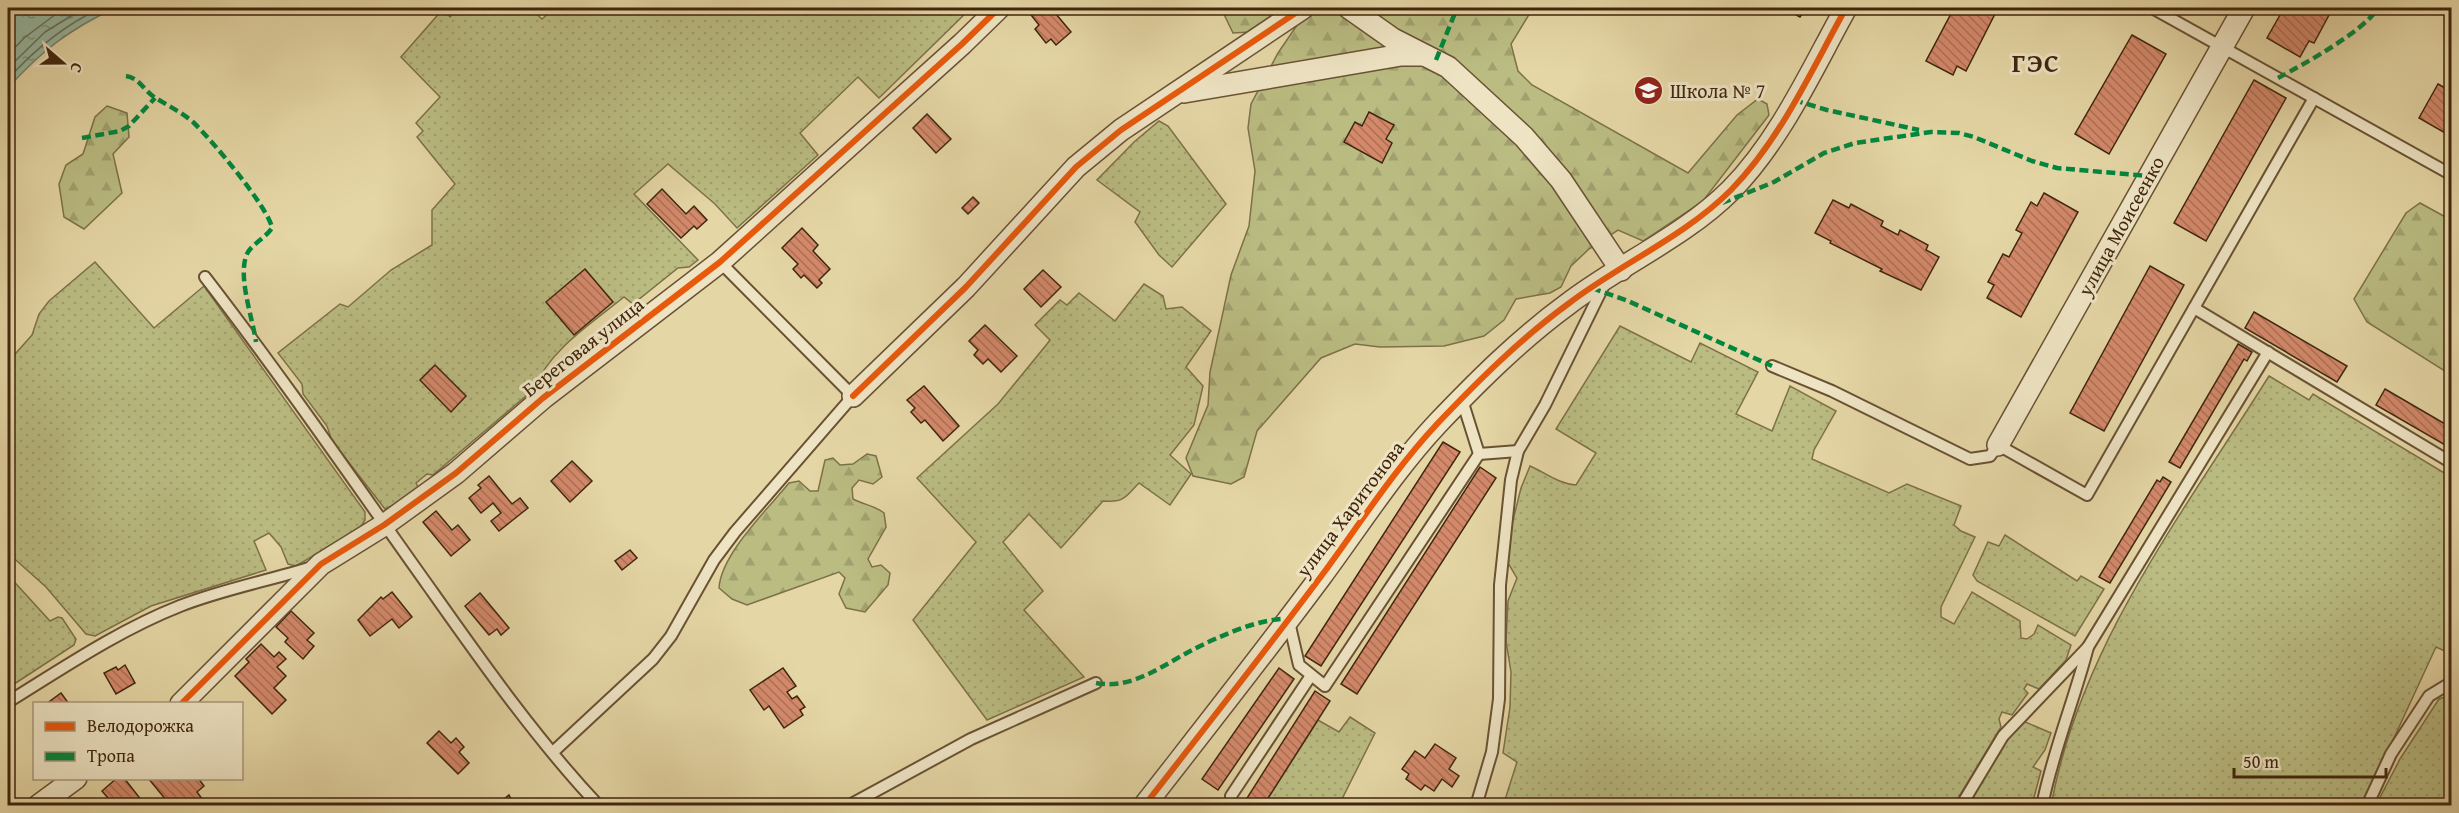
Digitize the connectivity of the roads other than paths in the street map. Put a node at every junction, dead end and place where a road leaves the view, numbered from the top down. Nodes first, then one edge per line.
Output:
1 (999, 8) edge
2 (1303, 8) edge
3 (1349, 8) edge
4 (1846, 8) edge
5 (2152, 8) edge
6 (2244, 8) edge
7 (2222, 47) junction
8 (1425, 56) junction
9 (1177, 93) junction
10 (2314, 98) junction
11 (2451, 175) edge
12 (720, 262) junction
13 (1614, 275) junction
14 (206, 277) dead end
15 (2194, 308) junction
16 (2268, 352) junction
17 (1772, 366) dead end
18 (853, 396) junction
19 (1462, 400) junction
20 (1998, 445) junction
21 (1518, 451) junction
22 (1479, 454) junction
23 (2451, 463) edge
24 (384, 525) junction
25 (321, 564) junction
26 (1289, 619) junction
27 (2088, 647) junction
28 (1310, 677) junction
29 (2451, 682) edge
30 (1096, 683) dead end
31 (8, 702) edge
32 (183, 702) edge
33 (552, 752) junction
34 (73, 780) edge
35 (1231, 796) dead end
36 (596, 805) edge
37 (38, 806) edge
38 (848, 806) edge
39 (1144, 806) edge
40 (1476, 806) edge
41 (1961, 806) edge
42 (2042, 806) edge
43 (2367, 806) edge

1 - 12 street, Береговая улица
2 - 9 street
3 - 8 street
4 - 13 street, улица Харитонова
5 - 7 lane
6 - 7 street, улица Моисеенко
7 - 10 lane
7 - 20 street, улица Моисеенко
8 - 9 street
8 - 13 street
9 - 18 street
10 - 11 lane
10 - 15 lane
12 - 18 lane
12 - 24 street, Береговая улица
13 - 19 street, улица Харитонова
13 - 21 lane
14 - 24 lane
15 - 16 lane
15 - 20 lane
16 - 23 lane
16 - 27 lane
17 - 20 lane
18 - 33 lane
19 - 22 lane
19 - 26 street, улица Харитонова
21 - 22 lane
21 - 40 lane
22 - 28 lane
24 - 25 street, Береговая улица
24 - 33 lane
25 - 31 lane, Береговая улица
25 - 32 street, Береговая улица
26 - 28 lane
26 - 39 street, улица Харитонова
27 - 41 lane
27 - 42 lane
28 - 35 lane
29 - 43 lane
30 - 38 lane
33 - 36 lane
34 - 37 street

